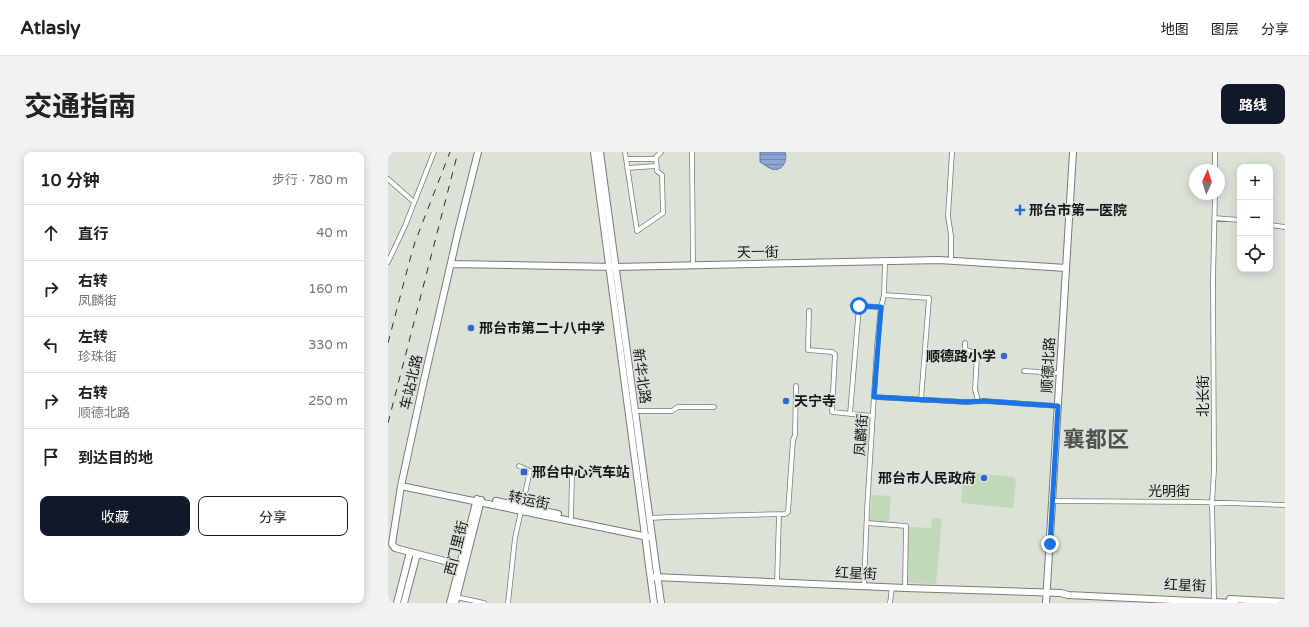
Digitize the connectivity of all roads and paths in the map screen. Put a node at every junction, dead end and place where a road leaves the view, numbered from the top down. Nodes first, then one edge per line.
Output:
1 (434, 152) edge
2 (478, 152) edge
3 (594, 152) edge
4 (600, 152) edge
5 (625, 152) edge
6 (661, 152) edge
7 (692, 152) edge
8 (952, 152) edge
9 (1073, 152) edge
10 (1215, 152) edge
11 (626, 159) junction
12 (656, 159) junction
13 (1215, 164) edge
14 (656, 166) junction
15 (627, 168) junction
16 (388, 179) edge
17 (1215, 200) edge
18 (414, 202) junction
19 (1214, 218) junction
20 (1237, 220) edge
21 (1273, 226) edge
22 (1285, 227) edge
23 (951, 260) junction
24 (388, 262) edge
25 (885, 262) junction
26 (451, 264) junction
27 (693, 266) junction
28 (612, 267) junction
29 (1066, 268) junction
30 (884, 295) junction
31 (881, 307) junction
32 (809, 311) dead end
33 (965, 343) dead end
34 (1024, 370) dead end
35 (1059, 373) junction
36 (796, 386) dead end
37 (874, 397) junction
38 (922, 400) junction
39 (978, 401) junction
40 (1058, 406) junction
41 (714, 407) dead end
42 (635, 411) junction
43 (850, 414) junction
44 (873, 416) junction
45 (519, 466) dead end
46 (572, 472) dead end
47 (402, 484) junction
48 (479, 500) junction
49 (1052, 501) junction
50 (1212, 503) junction
51 (1285, 505) edge
52 (521, 508) junction
53 (779, 514) junction
54 (649, 518) junction
55 (571, 519) junction
56 (866, 523) junction
57 (648, 535) junction
58 (413, 553) junction
59 (462, 565) junction
60 (654, 577) junction
61 (777, 582) junction
62 (864, 586) junction
63 (892, 587) junction
64 (905, 588) junction
65 (1047, 592) junction
66 (456, 600) edge
67 (1217, 601) edge
68 (1285, 602) edge
69 (397, 603) edge
70 (404, 603) edge
71 (450, 603) edge
72 (484, 603) edge
73 (508, 603) edge
74 (654, 603) edge
75 (660, 603) edge
76 (890, 603) edge
77 (1046, 603) edge
78 (1235, 603) edge

1 - 18 street
2 - 26 street, 车站北路
3 - 28 street, 新华北路
4 - 28 street, 新华北路
5 - 11 street
6 - 12 street
7 - 27 street
8 - 23 street
9 - 29 street, 顺德北路
10 - 13 street
11 - 12 street
11 - 15 street
12 - 14 street
14 - 15 street
14 - 15 street
16 - 18 street
17 - 19 street, 北长街
18 - 24 street
19 - 20 street
19 - 50 street, 北长街
21 - 22 street
23 - 25 street, 天一街
23 - 29 street, 天一街
25 - 27 street, 天一街
25 - 30 street, 凤麟街
26 - 28 street, 天一街
26 - 47 street, 车站北路
27 - 28 street, 天一街
28 - 42 street, 新华北路
28 - 57 street, 新华北路
29 - 35 street, 顺德北路
30 - 31 street, 凤麟街
30 - 38 street
31 - 37 street, 凤麟街
31 - 43 street
32 - 43 street
33 - 39 street
34 - 35 street
35 - 40 street, 顺德北路
36 - 53 street
37 - 38 street
37 - 44 street, 凤麟街
38 - 39 street
39 - 40 street
40 - 49 street, 顺德北路
41 - 42 street
42 - 54 street, 新华北路
43 - 44 street
44 - 56 street, 凤麟街
45 - 52 street
46 - 55 street
47 - 48 street, 转运街
47 - 58 street, 车站北路
48 - 52 street, 转运街
48 - 59 street
49 - 50 street, 光明街
49 - 65 street, 顺德北路
50 - 51 street, 光明街
50 - 67 street, 北长街
52 - 55 street, 转运街
52 - 73 street
53 - 54 street
53 - 61 street
54 - 57 street, 新华北路
55 - 57 street, 转运街
56 - 62 street, 凤麟街
56 - 64 street
57 - 60 street, 新华北路
58 - 59 street, 车站北路
58 - 69 street
58 - 70 street
59 - 66 street, 西门里街
59 - 71 street
60 - 61 street, 红星街
60 - 74 street, 新华北路
60 - 75 street, 新华北路
61 - 62 street, 红星街
62 - 63 street, 红星街
63 - 64 street, 红星街
63 - 76 street
64 - 65 street, 红星街
65 - 67 street, 红星街
65 - 77 street, 顺德北路
66 - 72 street
67 - 68 street, 红星街
67 - 78 street, 红星街

